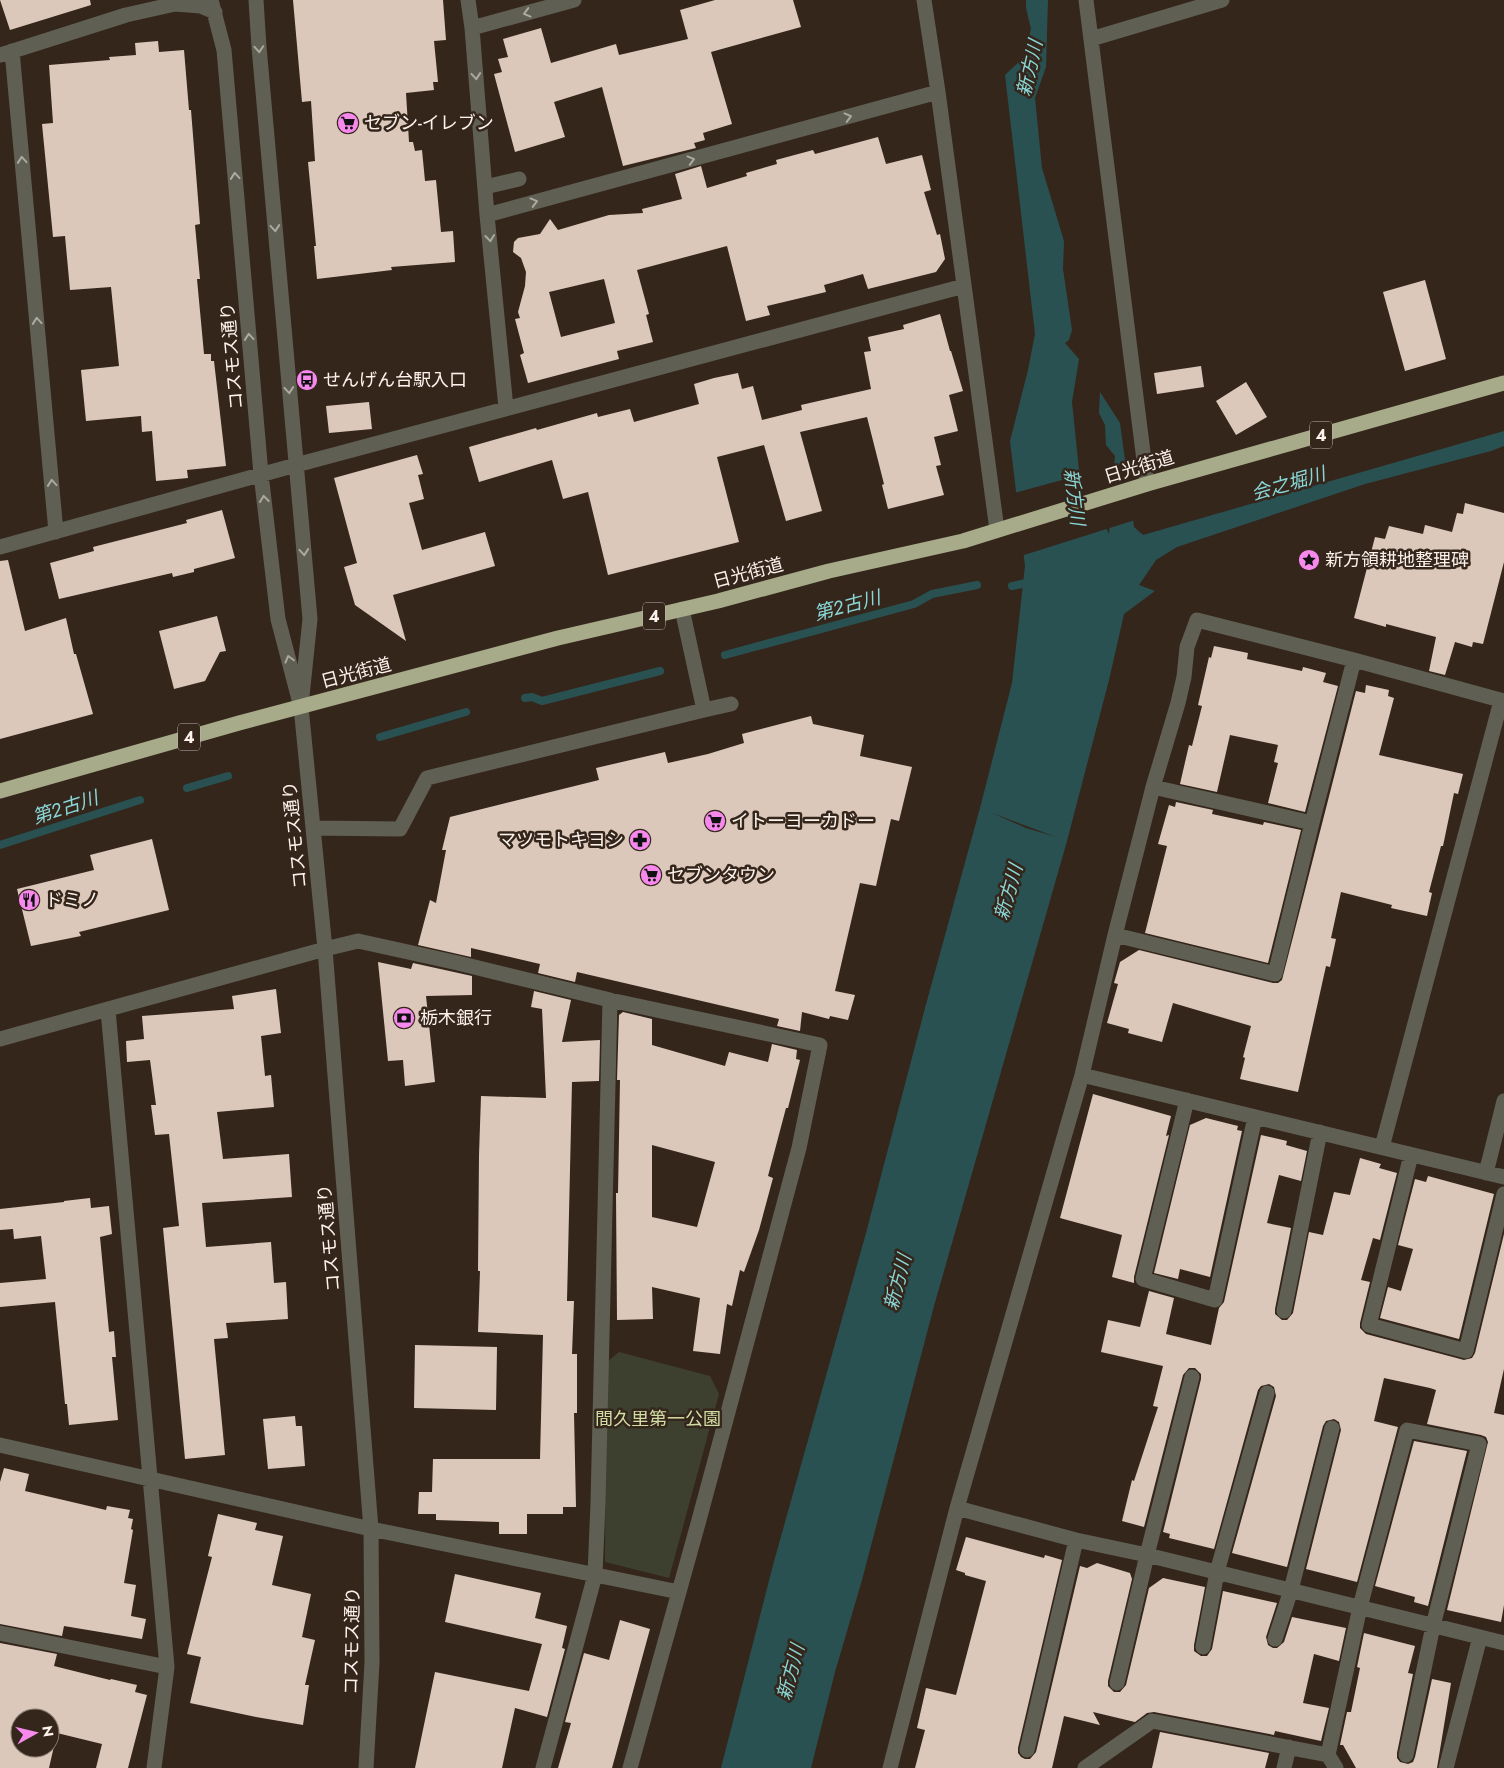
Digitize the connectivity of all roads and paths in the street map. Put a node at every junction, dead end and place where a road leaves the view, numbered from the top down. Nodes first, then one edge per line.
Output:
1 (146, 0) edge
2 (256, 0) edge
3 (468, 0) edge
4 (574, 0) edge
5 (924, 0) edge
6 (1086, 0) edge
7 (1222, 0) edge
8 (213, 6) edge
9 (126, 14) junction
10 (472, 28) junction
11 (1091, 39) junction
12 (6, 53) edge
13 (938, 92) junction
14 (519, 179) dead end
15 (485, 187) junction
16 (487, 215) junction
17 (964, 286) junction
18 (1504, 383) edge
19 (506, 408) junction
20 (296, 465) junction
21 (261, 474) junction
22 (1143, 485) junction
23 (1002, 529) junction
24 (56, 532) junction
25 (0, 547) edge
26 (682, 609) junction
27 (1354, 660) junction
28 (1503, 701) edge
29 (731, 704) dead end
30 (301, 707) junction
31 (704, 710) junction
32 (1153, 787) junction
33 (0, 791) edge
34 (1312, 823) junction
35 (313, 828) junction
36 (1115, 935) junction
37 (325, 948) junction
38 (610, 1000) junction
39 (108, 1010) junction
40 (0, 1039) edge
41 (1082, 1075) junction
42 (1187, 1100) junction
43 (1504, 1101) edge
44 (1255, 1116) junction
45 (1320, 1132) junction
46 (1382, 1147) junction
47 (1411, 1155) junction
48 (1486, 1172) junction
49 (1504, 1177) edge
50 (1504, 1194) edge
51 (1284, 1311) dead end
52 (1192, 1377) dead end
53 (1267, 1393) dead end
54 (1332, 1428) dead end
55 (0, 1445) edge
56 (149, 1478) junction
57 (957, 1508) junction
58 (371, 1529) junction
59 (1076, 1540) junction
60 (1147, 1555) junction
61 (1217, 1572) junction
62 (595, 1575) junction
63 (1291, 1590) junction
64 (679, 1592) junction
65 (1360, 1607) junction
66 (1433, 1626) junction
67 (0, 1634) edge
68 (1480, 1637) junction
69 (1275, 1639) dead end
70 (1504, 1643) edge
71 (1203, 1647) dead end
72 (167, 1667) junction
73 (1117, 1683) dead end
74 (1288, 1747) junction
75 (1027, 1750) dead end
76 (1406, 1755) dead end
77 (1332, 1762) edge
78 (154, 1768) edge
79 (366, 1768) edge
80 (543, 1768) edge
81 (630, 1768) edge
82 (890, 1768) edge
83 (1085, 1768) edge
84 (1284, 1768) edge
85 (1446, 1768) edge

1 - 9 street
2 -> 20 street, コスモス通り
3 - 10 street
4 -> 10 street
5 - 13 street
6 - 11 street
7 - 11 street
8 - 9 street
21 -> 8 street, コスモス通り
9 - 12 street
10 -> 15 street
11 - 22 street
24 -> 12 street
16 -> 13 street
13 - 17 street
14 - 15 street
15 - 16 street
16 -> 19 street
17 - 19 street
17 - 23 street
18 - 22 highway, 日光街道 / 4
19 - 20 street
20 - 21 street
20 -> 30 street, コスモス通り
21 - 24 street
30 -> 21 street, コスモス通り
22 - 23 highway, 日光街道 / 4
23 - 26 highway, 日光街道 / 4
24 - 25 street
26 - 30 highway, 日光街道 / 4
26 - 31 street
27 - 28 street
27 - 32 street
27 - 34 street
28 - 46 street
29 - 31 street
30 - 33 highway, 日光街道 / 4
30 - 35 street, コスモス通り
31 - 35 street
32 - 34 street
32 - 36 street
34 - 36 street
35 - 37 street, コスモス通り
36 - 41 street
37 - 38 street
37 - 39 street
37 - 58 street, コスモス通り
38 - 62 street
38 - 64 street
39 - 40 street
39 - 56 street
41 - 42 street
41 - 57 street
42 - 44 street
42 - 44 street
43 - 48 street
44 - 45 street
45 - 46 street
45 - 51 street
46 - 47 street
47 - 48 street
47 - 50 street
48 - 49 street
52 - 60 street
53 - 61 street
54 - 63 street
55 - 56 street
56 - 58 street
56 - 72 street
57 - 59 street
57 - 82 street
58 - 62 street
58 - 79 street, コスモス通り
59 - 60 street
59 - 75 street
60 - 61 street
60 - 73 street
61 - 63 street
61 - 71 street
62 - 64 street
62 - 80 street
63 - 65 street
63 - 69 street
64 - 81 street
65 - 66 street
65 - 66 street
65 - 77 street
66 - 68 street
66 - 76 street
67 - 72 street
68 - 70 street
68 - 85 street
72 - 78 street
74 - 77 street
74 - 83 street
74 - 84 street

